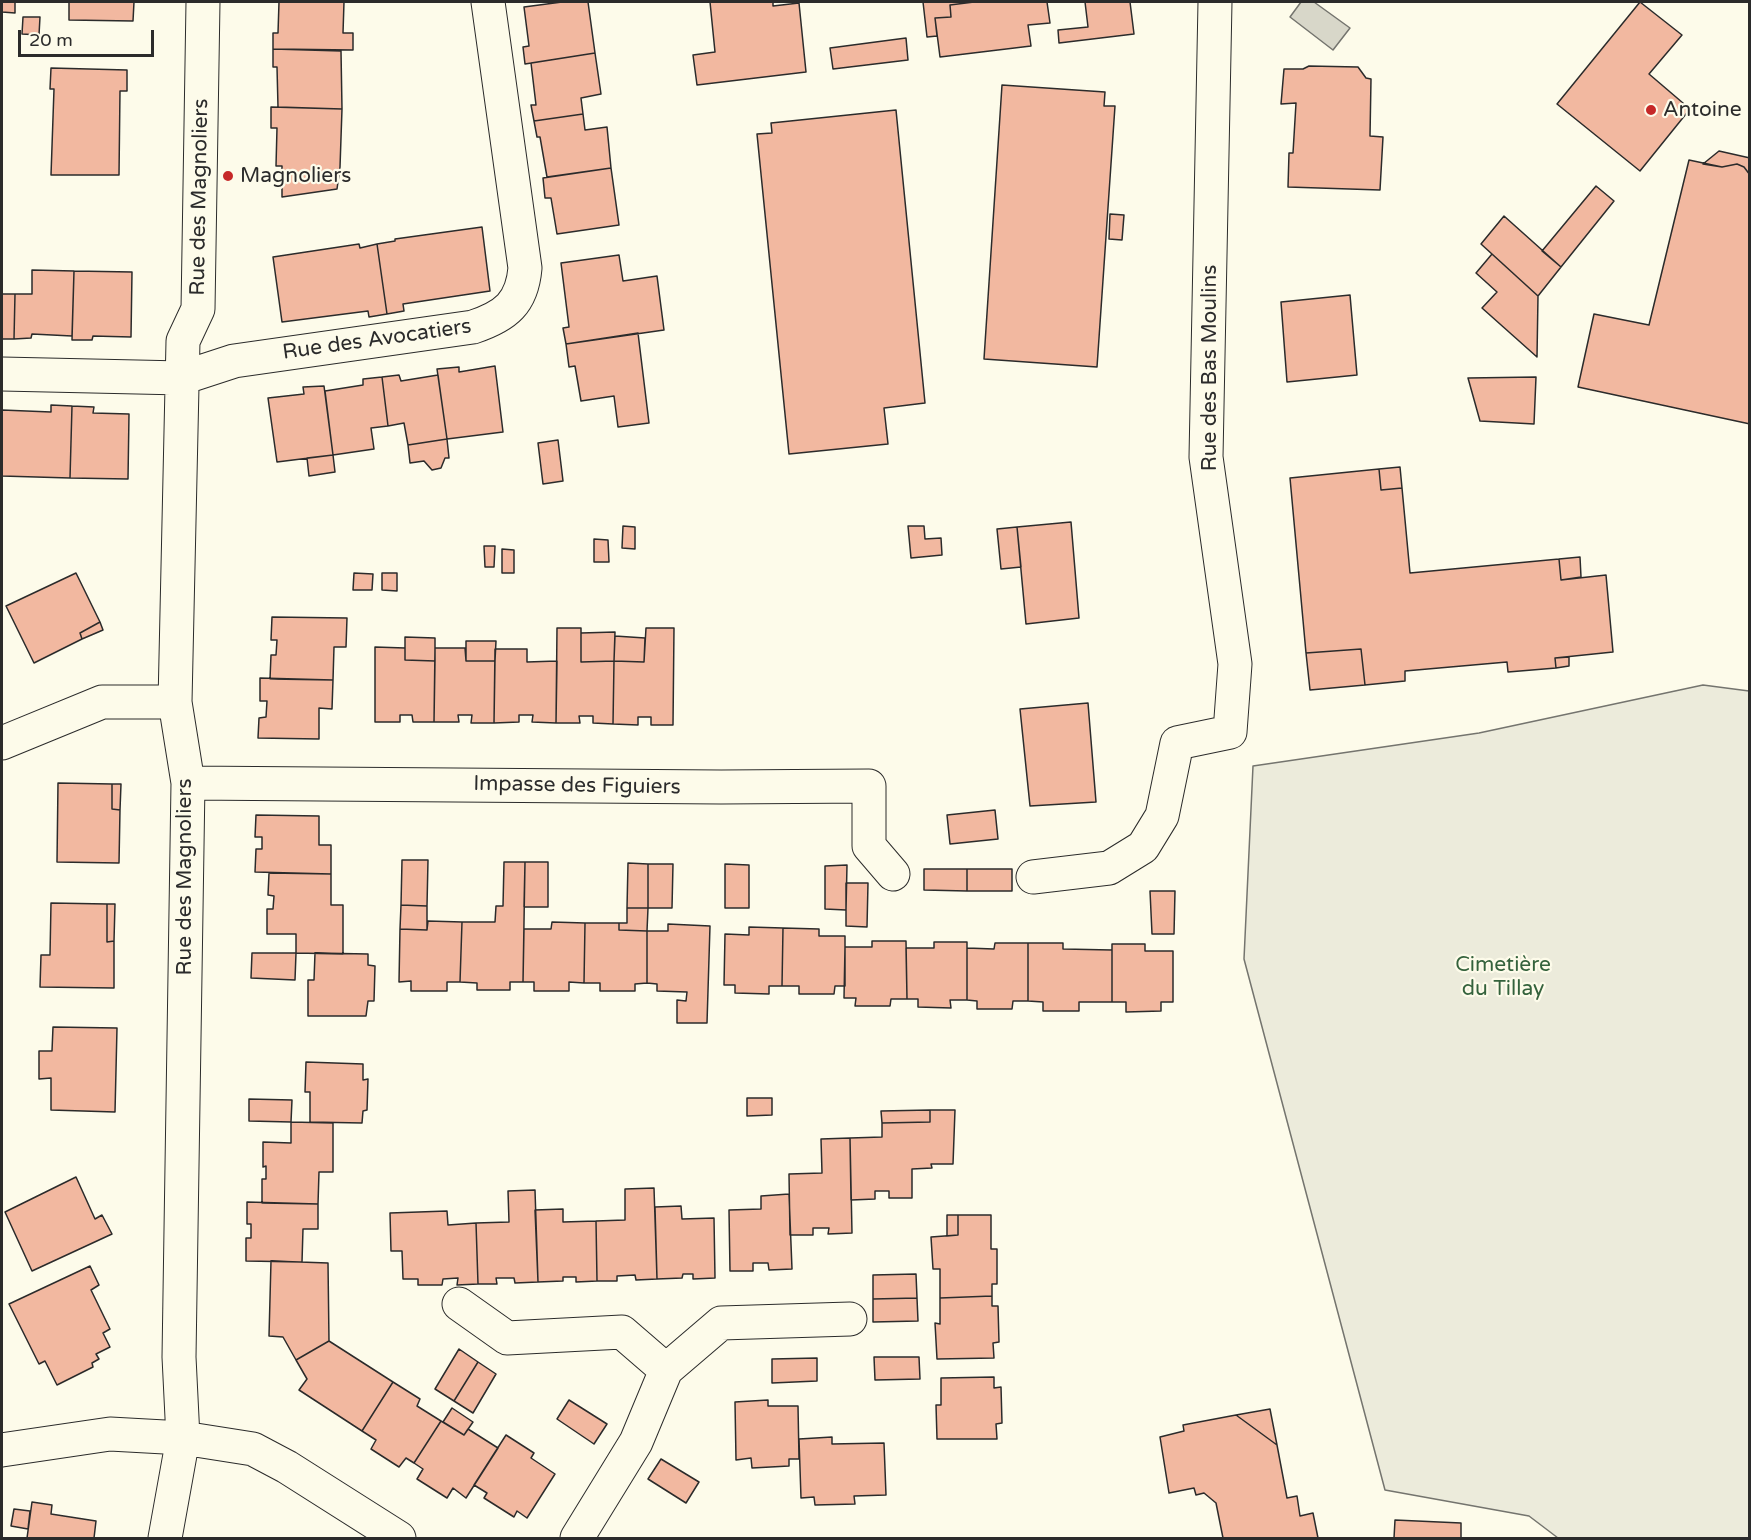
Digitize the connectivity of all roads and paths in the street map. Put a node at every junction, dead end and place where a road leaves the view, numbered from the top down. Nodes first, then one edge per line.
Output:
1 (203, 2) edge
2 (488, 2) edge
3 (1215, 2) edge
4 (2, 374) edge
5 (182, 378) junction
6 (175, 702) junction
7 (2, 743) edge
8 (188, 783) junction
9 (893, 874) dead end
10 (1033, 877) dead end
11 (459, 1304) dead end
12 (850, 1319) dead end
13 (666, 1370) junction
14 (183, 1438) junction
15 (2, 1450) edge
16 (165, 1539) edge
17 (399, 1539) edge
18 (577, 1539) edge

1 - 5 street, Rue des Magnoliers
2 - 5 street, Rue des Avocatiers
3 - 10 street, Rue des Bas Moulins
4 - 5 street, Rue des Avocatiers
5 - 6 street, Rue des Magnoliers
6 - 7 street
6 - 8 street, Rue des Magnoliers
8 - 9 street, Impasse des Figuiers
8 - 14 street, Rue des Magnoliers
11 - 13 street
12 - 13 street
13 - 18 street
14 - 15 street
14 - 16 street, Rue des Magnoliers
14 - 17 street

